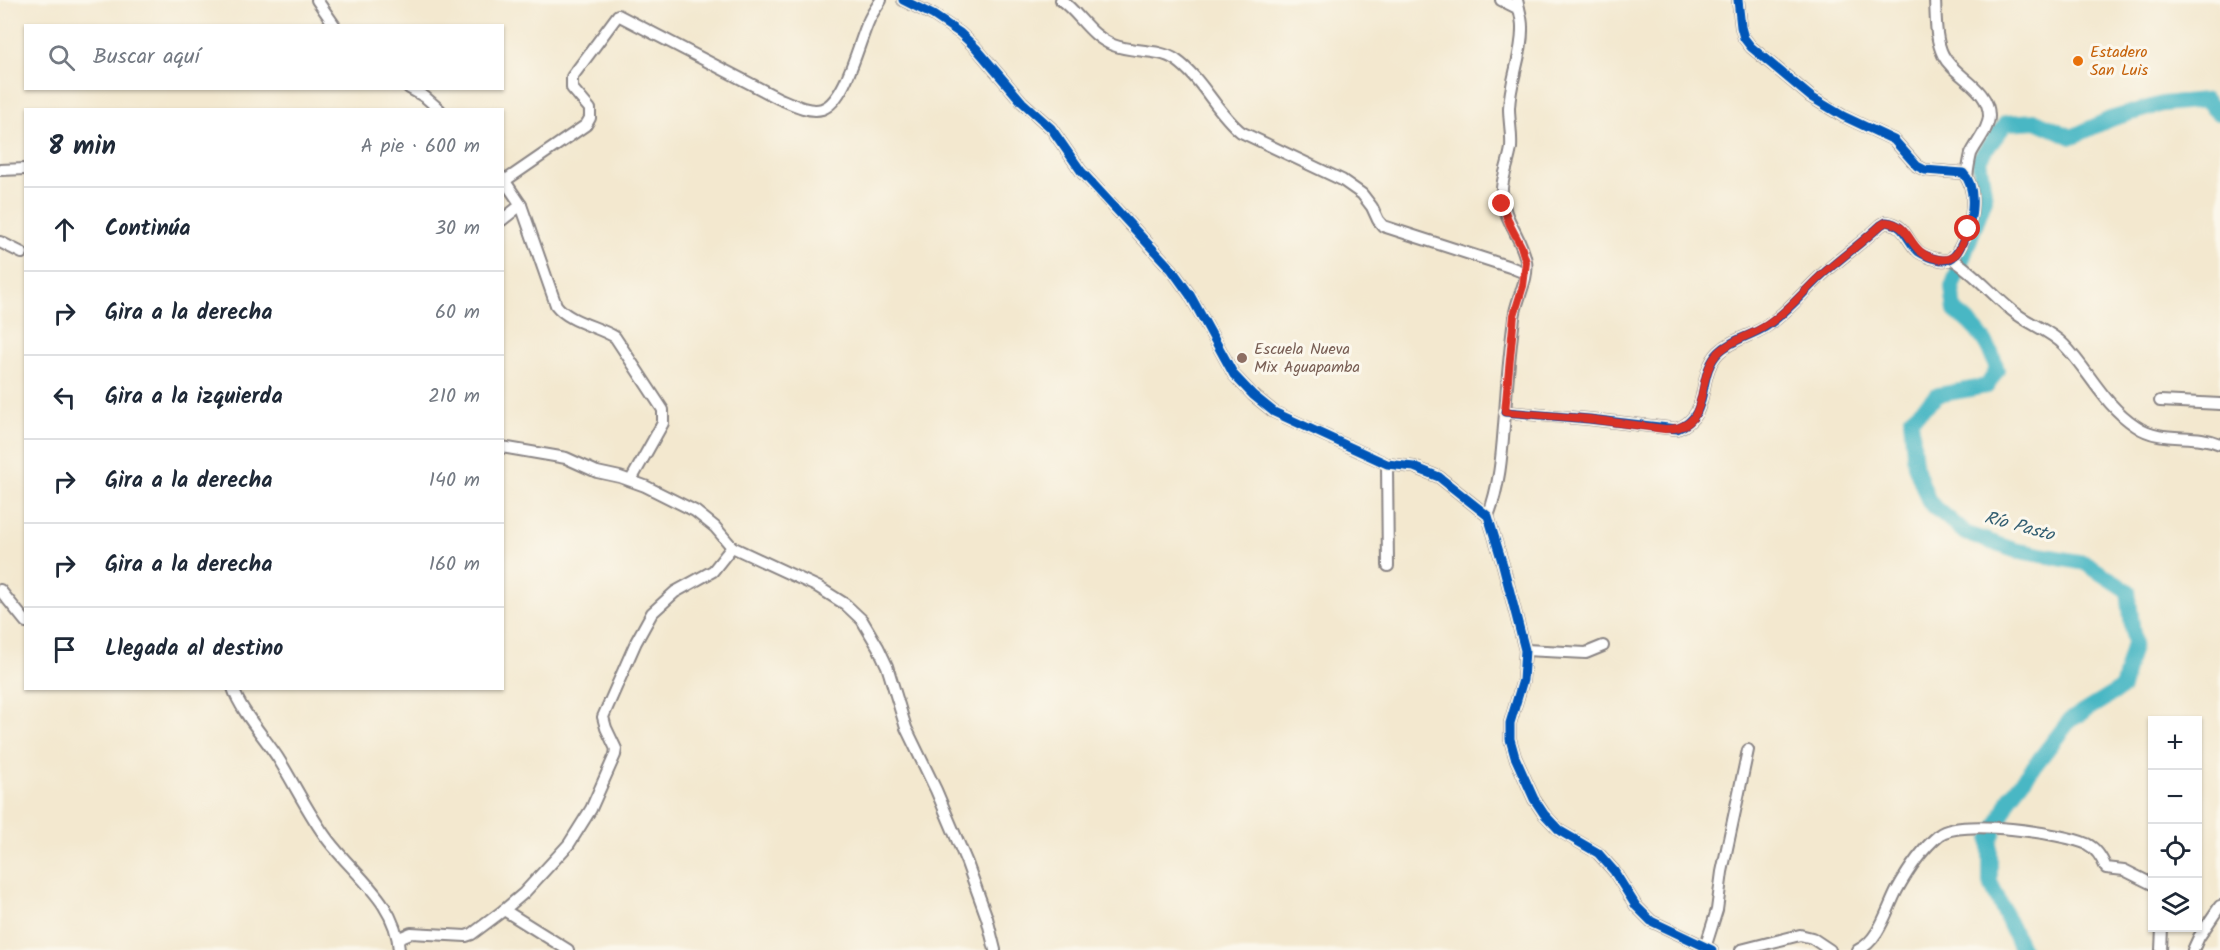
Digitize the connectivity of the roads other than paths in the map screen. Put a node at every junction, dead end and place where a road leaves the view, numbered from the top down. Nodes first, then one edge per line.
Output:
1 (317, 0) edge
2 (881, 0) edge
3 (903, 0) edge
4 (1061, 0) edge
5 (1501, 0) edge
6 (1738, 0) edge
7 (1935, 0) edge
8 (1518, 5) edge
9 (334, 24) edge
10 (413, 90) edge
11 (438, 108) edge
12 (24, 169) edge
13 (0, 170) edge
14 (1967, 177) junction
15 (504, 178) edge
16 (521, 205) junction
17 (504, 218) edge
18 (0, 242) edge
19 (22, 253) dead end
20 (1955, 261) junction
21 (1525, 273) junction
22 (2160, 401) dead end
23 (2220, 404) edge
24 (1505, 412) junction
25 (2220, 444) edge
26 (504, 447) edge
27 (1387, 464) junction
28 (631, 480) junction
29 (1488, 516) junction
30 (732, 547) junction
31 (1388, 566) dead end
32 (0, 590) edge
33 (24, 620) edge
34 (1603, 646) dead end
35 (1525, 650) junction
36 (234, 690) edge
37 (1749, 750) dead end
38 (2148, 883) edge
39 (2220, 906) edge
40 (504, 910) junction
41 (2162, 932) edge
42 (399, 938) junction
43 (1709, 949) edge
44 (399, 950) edge
45 (568, 950) edge
46 (995, 950) edge
47 (1741, 950) edge
48 (1830, 950) edge
49 (1858, 950) edge
50 (2161, 950) edge
51 (2193, 950) edge

1 - 9 street
2 - 15 street
3 - 27 street
4 - 21 street
5 - 8 street
6 - 14 street
7 - 14 street
8 - 21 street
10 - 11 street
12 - 13 street
14 - 20 street
15 - 16 street
16 - 17 street
16 - 28 street
18 - 19 street
20 - 24 street
20 - 25 street
21 - 24 street
22 - 23 street
24 - 29 street
26 - 28 street
27 - 29 street
27 - 31 street
28 - 30 street
29 - 35 street
30 - 40 street
30 - 46 street
32 - 33 street
34 - 35 street
35 - 43 street
36 - 42 street
37 - 43 street
38 - 49 street
39 - 51 street
40 - 42 street
40 - 45 street
41 - 50 street
42 - 44 street
47 - 48 street

